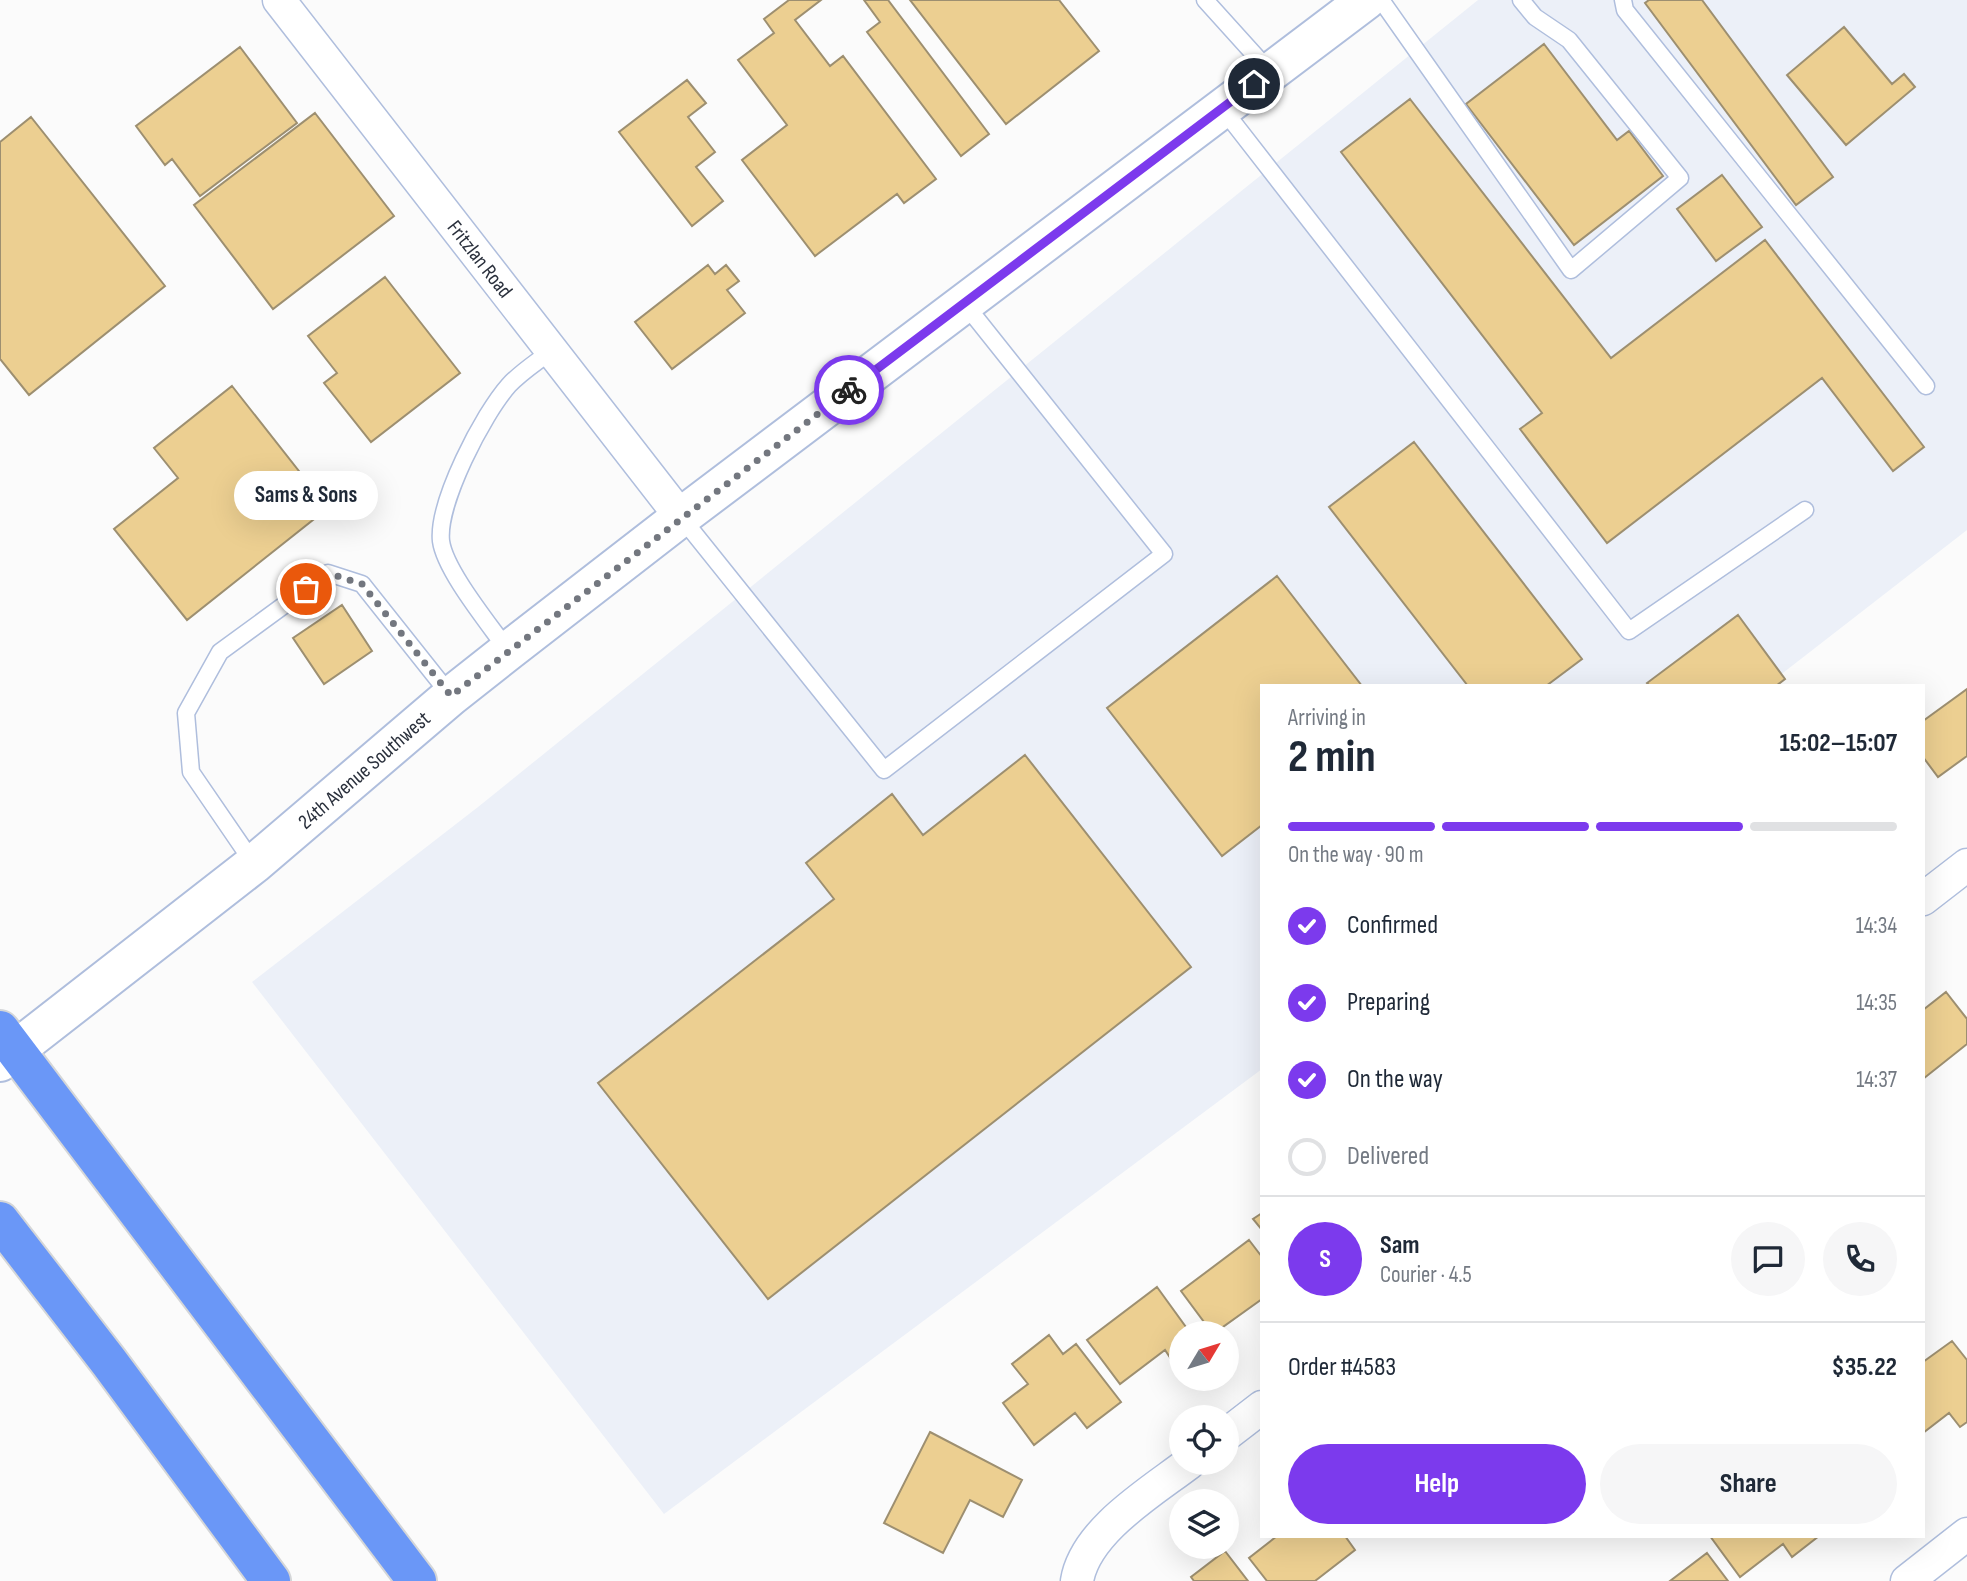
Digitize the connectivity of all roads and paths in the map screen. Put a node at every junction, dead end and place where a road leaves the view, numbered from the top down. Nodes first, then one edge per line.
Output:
1 (279, 0) edge
2 (1205, 0) edge
3 (1366, 0) edge
4 (1381, 0) edge
5 (1521, 0) edge
6 (1623, 0) edge
7 (1270, 72) junction
8 (1222, 108) junction
9 (964, 303) junction
10 (551, 351) junction
11 (1926, 386) dead end
12 (1805, 510) dead end
13 (681, 517) junction
14 (508, 651) junction
15 (451, 696) junction
16 (254, 864) junction
17 (1967, 866) edge
18 (1925, 898) edge
19 (5, 1048) edge
20 (0, 1221) edge
21 (16, 1259) edge
22 (1260, 1409) edge
23 (1239, 1425) edge
24 (1174, 1475) edge
25 (1967, 1534) edge
26 (271, 1581) edge
27 (417, 1581) edge
28 (1077, 1581) edge
29 (1906, 1581) edge

1 - 10 street, Fritzlan Road
2 - 7 lane
3 - 7 main road, 24th Avenue Southwest
4 - 5 lane
6 - 11 lane
7 - 8 main road, 24th Avenue Southwest
8 - 9 main road, 24th Avenue Southwest
8 - 12 lane
9 - 13 main road, 24th Avenue Southwest
9 - 13 lane
10 - 13 street, Fritzlan Road
10 - 14 lane
13 - 14 main road, 24th Avenue Southwest
14 - 15 main road, 24th Avenue Southwest
15 - 16 main road, 24th Avenue Southwest
15 - 16 lane
16 - 19 main road, 24th Avenue Southwest
17 - 18 street
19 - 27 highway
20 - 21 highway
21 - 26 highway
22 - 23 street
24 - 28 street
25 - 29 street

